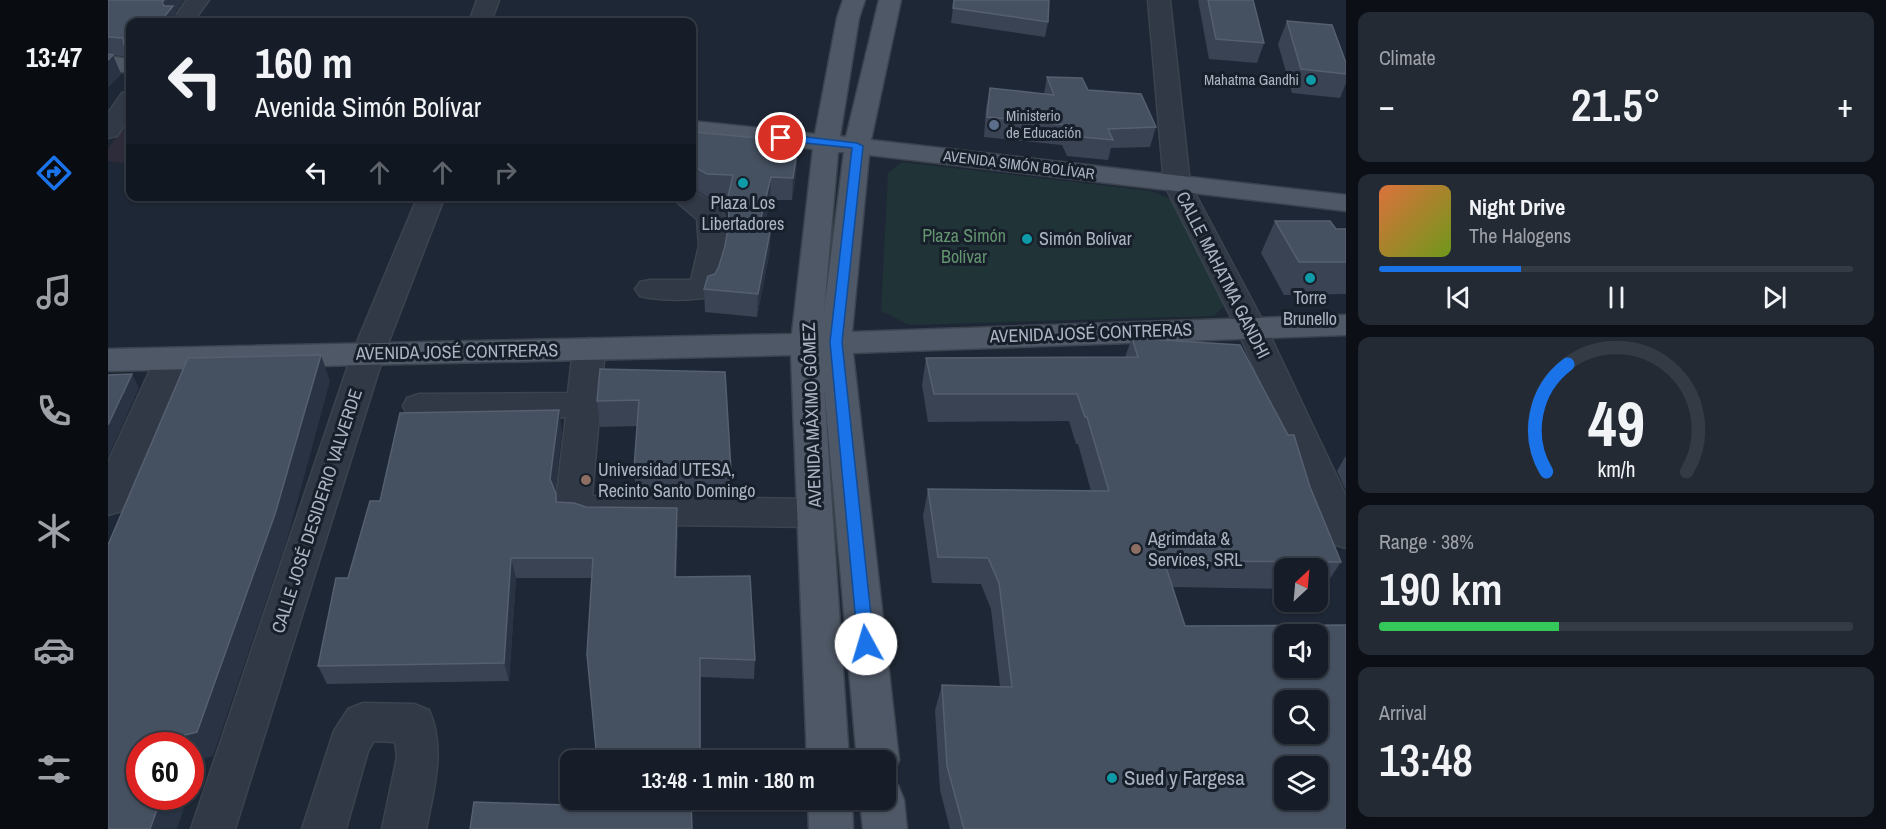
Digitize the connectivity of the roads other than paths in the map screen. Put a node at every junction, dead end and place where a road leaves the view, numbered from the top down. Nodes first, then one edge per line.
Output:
1 (198, 0) edge
2 (488, 0) edge
3 (854, 0) edge
4 (890, 0) edge
5 (1160, 0) edge
6 (185, 18) edge
7 (481, 18) edge
8 (108, 63) edge
9 (126, 65) edge
10 (126, 104) edge
11 (696, 128) edge
12 (108, 131) edge
13 (841, 144) junction
14 (1177, 184) junction
15 (430, 201) edge
16 (690, 201) edge
17 (1346, 204) edge
18 (650, 289) dead end
19 (1346, 325) edge
20 (1251, 327) junction
21 (821, 343) junction
22 (589, 349) junction
23 (368, 354) junction
24 (171, 359) junction
25 (108, 360) edge
26 (582, 405) junction
27 (419, 406) dead end
28 (108, 501) edge
29 (815, 513) junction
30 (1346, 534) edge
31 (827, 750) edge
32 (877, 750) edge
33 (830, 810) edge
34 (883, 810) edge
35 (213, 829) edge
36 (324, 829) edge
37 (404, 829) edge
38 (831, 829) edge
39 (885, 829) edge

1 - 6 street
2 - 7 street
3 - 13 main road, AVENIDA MÁXIMO GÓMEZ
4 - 13 main road, AVENIDA MÁXIMO GÓMEZ
5 - 14 street, CALLE MAHATMA GANDHI
8 - 9 main road
10 - 12 street
11 - 13 main road, AVENIDA SIMÓN BOLÍVAR
13 - 14 main road, AVENIDA SIMÓN BOLÍVAR
13 - 21 main road, AVENIDA MÁXIMO GÓMEZ
14 - 17 main road, AVENIDA SIMÓN BOLÍVAR
14 - 20 street, CALLE MAHATMA GANDHI
15 - 23 street, CALLE JOSÉ DESIDERIO VALVERDE
16 - 18 street
19 - 20 main road, AVENIDA JOSÉ CONTRERAS
20 - 21 main road, AVENIDA JOSÉ CONTRERAS
20 - 30 street, CALLE MAHATMA GANDHI
21 - 22 main road, AVENIDA JOSÉ CONTRERAS
21 - 29 main road, AVENIDA MÁXIMO GÓMEZ
21 - 32 main road, AVENIDA MÁXIMO GÓMEZ
22 - 23 main road, AVENIDA JOSÉ CONTRERAS
22 - 26 street
23 - 24 main road, AVENIDA JOSÉ CONTRERAS
23 - 35 street, CALLE JOSÉ DESIDERIO VALVERDE
24 - 25 main road, AVENIDA JOSÉ CONTRERAS
24 - 28 street
26 - 27 street
26 - 29 street
29 - 31 main road, AVENIDA MÁXIMO GÓMEZ
33 - 38 main road
34 - 39 main road
36 - 37 street

